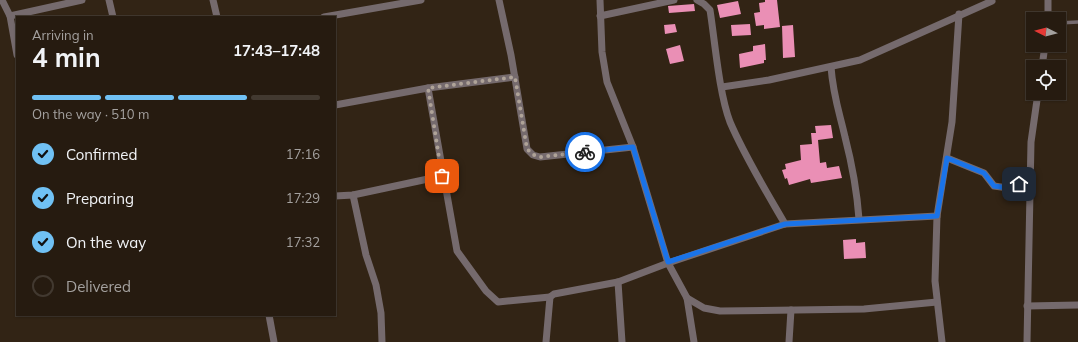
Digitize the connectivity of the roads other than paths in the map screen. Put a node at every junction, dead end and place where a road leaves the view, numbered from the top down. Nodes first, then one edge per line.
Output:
1 (2, 0) edge
2 (82, 0) edge
3 (109, 0) edge
4 (213, 0) edge
5 (421, 0) edge
6 (500, 0) edge
7 (600, 0) edge
8 (674, 0) edge
9 (697, 0) edge
10 (1048, 0) edge
11 (992, 1) dead end
12 (1048, 12) edge
13 (959, 14) junction
14 (10, 16) junction
15 (113, 16) edge
16 (217, 16) edge
17 (330, 16) edge
18 (600, 16) junction
19 (1078, 22) edge
20 (1066, 23) edge
21 (16, 49) edge
22 (831, 67) junction
23 (515, 77) junction
24 (428, 88) junction
25 (722, 88) junction
26 (1037, 100) edge
27 (336, 105) edge
28 (633, 147) junction
29 (947, 158) junction
30 (442, 176) junction
31 (1030, 180) junction
32 (352, 195) junction
33 (336, 196) edge
34 (937, 216) junction
35 (859, 219) junction
36 (785, 224) junction
37 (668, 262) junction
38 (618, 282) junction
39 (550, 297) junction
40 (688, 298) junction
41 (937, 302) junction
42 (1078, 305) edge
43 (1027, 306) junction
44 (792, 310) junction
45 (269, 316) edge
46 (274, 342) edge
47 (382, 342) edge
48 (546, 342) edge
49 (622, 342) edge
50 (694, 342) edge
51 (789, 342) edge
52 (942, 342) edge
53 (1027, 342) edge

1 - 14 street
2 - 14 street
3 - 15 street
4 - 16 street
5 - 17 street
6 - 23 street
7 - 18 street
8 - 18 street
9 - 25 street
10 - 12 street
11 - 13 street
13 - 22 street
13 - 29 street
14 - 21 street
18 - 28 street
19 - 20 lane
22 - 25 street
22 - 35 street
23 - 24 street
23 - 28 street
24 - 27 street
24 - 30 street
25 - 36 street
26 - 31 street
28 - 37 street
29 - 31 street
29 - 34 street
30 - 32 street
30 - 39 street
31 - 43 street
32 - 33 street
32 - 47 street
34 - 35 street
34 - 41 street
35 - 36 street
36 - 37 street
37 - 38 street
37 - 40 street
38 - 39 street
38 - 49 street
39 - 48 street
40 - 44 street
40 - 50 street
41 - 44 street
41 - 52 street
42 - 43 street
43 - 53 street
44 - 51 street
45 - 46 street

